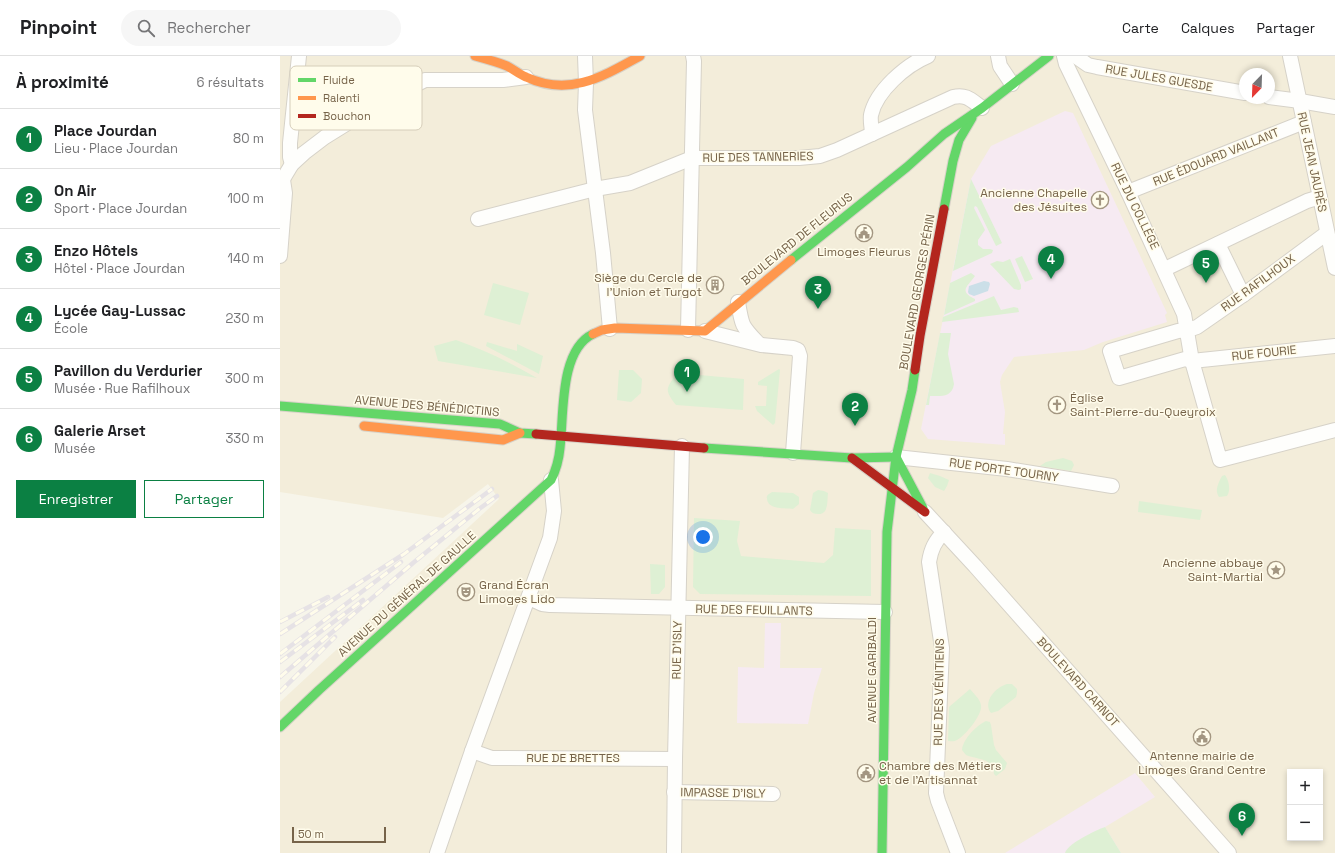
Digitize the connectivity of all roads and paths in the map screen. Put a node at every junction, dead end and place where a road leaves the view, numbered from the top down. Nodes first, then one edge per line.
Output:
1 (299, 56) edge
2 (475, 56) edge
3 (585, 56) edge
4 (640, 56) edge
5 (693, 56) edge
6 (928, 56) edge
7 (998, 56) edge
8 (1049, 56) edge
9 (1064, 56) edge
10 (1075, 56) edge
11 (1290, 56) edge
12 (1088, 65) junction
13 (298, 66) edge
14 (525, 72) junction
15 (555, 76) dead end
16 (570, 76) dead end
17 (1075, 81) junction
18 (422, 82) edge
19 (586, 83) junction
20 (1012, 84) junction
21 (1239, 92) edge
22 (1275, 99) edge
23 (1300, 101) junction
24 (982, 108) junction
25 (1335, 108) edge
26 (1304, 122) junction
27 (291, 130) edge
28 (337, 130) edge
29 (872, 134) junction
30 (692, 158) junction
31 (942, 161) dead end
32 (953, 161) junction
33 (927, 162) dead end
34 (292, 164) junction
35 (907, 167) junction
36 (281, 182) edge
37 (595, 189) junction
38 (1128, 192) junction
39 (1320, 197) junction
40 (478, 219) dead end
41 (1330, 228) edge
42 (1218, 244) junction
43 (280, 256) edge
44 (1335, 268) edge
45 (1165, 269) junction
46 (1243, 295) junction
47 (738, 302) junction
48 (610, 329) junction
49 (688, 330) junction
50 (1188, 330) junction
51 (705, 331) junction
52 (761, 345) junction
53 (1335, 346) edge
54 (1192, 361) junction
55 (280, 406) edge
56 (352, 425) dead end
57 (1335, 430) edge
58 (520, 433) junction
59 (561, 435) junction
60 (682, 446) junction
61 (793, 453) junction
62 (896, 456) junction
63 (852, 458) junction
64 (551, 480) junction
65 (1112, 486) dead end
66 (893, 488) junction
67 (925, 512) junction
68 (944, 532) junction
69 (529, 598) junction
70 (678, 608) junction
71 (884, 612) junction
72 (280, 727) edge
73 (472, 751) junction
74 (675, 759) junction
75 (674, 792) junction
76 (773, 794) dead end
77 (438, 853) edge
78 (674, 853) edge
79 (882, 853) edge
80 (958, 853) edge
81 (1229, 853) edge

1 - 13 street
2 - 14 main road
3 - 19 street
4 - 19 main road
5 - 30 street
6 - 29 street
7 - 20 street
8 - 20 main road
9 - 17 street, RUE DU COLLÈGE
10 - 12 street, RUE JULES GUESDE
11 - 23 street, RUE JEAN JAURÈS
12 - 17 street
12 - 21 street, RUE JULES GUESDE
14 - 15 main road
14 - 18 street
14 - 19 main road
16 - 19 main road
17 - 38 street, RUE DU COLLÈGE
19 - 37 street
20 - 24 main road
22 - 23 street
23 - 25 street
23 - 26 street, RUE JEAN JAURÈS
24 - 29 street, RUE DES TANNERIES
24 - 32 main road, BOULEVARD GEORGES PÉRIN
24 - 35 main road, BOULEVARD DE FLEURUS
26 - 38 street, RUE ÉDOUARD VAILLANT
26 - 39 street, RUE JEAN JAURÈS
27 - 34 street
28 - 34 street
29 - 30 street, RUE DES TANNERIES
30 - 37 street, RUE DES TANNERIES
30 - 49 street
31 - 32 main road
32 - 62 main road, BOULEVARD GEORGES PÉRIN
33 - 35 main road, BOULEVARD DE FLEURUS
34 - 36 street
35 - 47 main road, BOULEVARD DE FLEURUS
36 - 43 street
37 - 40 street, RUE DES TANNERIES
37 - 48 street
38 - 45 street, RUE DU COLLÈGE
39 - 41 street, RUE JEAN JAURÈS
39 - 42 street
41 - 44 street, RUE JEAN JAURÈS
41 - 46 street, RUE RAFILHOUX
42 - 45 street
42 - 46 street
45 - 50 street, RUE DU COLLÈGE
46 - 50 street, RUE RAFILHOUX
47 - 51 main road, BOULEVARD DE FLEURUS
47 - 52 street
48 - 49 main road
48 - 59 main road
49 - 51 main road
50 - 54 street, RUE DU COLLÈGE
50 - 54 street, RUE RAFILHOUX
51 - 52 street
52 - 61 street
53 - 54 street, RUE FOURIE
54 - 57 street, RUE DU COLLÈGE
55 - 58 main road, AVENUE DES BÉNÉDICTINS
56 - 58 main road
58 - 59 main road
59 - 60 main road
59 - 64 main road
60 - 61 main road
60 - 70 street, RUE D'ISLY
61 - 63 main road
62 - 63 main road
62 - 65 street, RUE PORTE TOURNY
62 - 66 main road, BOULEVARD GEORGES PÉRIN
62 - 67 main road
63 - 66 main road
64 - 69 street
64 - 72 main road, AVENUE DU GÉNÉRAL DE GAULLE
66 - 67 main road
66 - 71 main road, AVENUE GARIBALDI
67 - 68 street, BOULEVARD CARNOT
68 - 80 street, RUE DES VÉNITIENS
68 - 81 street, BOULEVARD CARNOT
69 - 70 street, RUE DES FEUILLANTS
69 - 73 street
70 - 71 street, RUE DES FEUILLANTS
70 - 74 street, RUE D'ISLY
71 - 79 main road, AVENUE GARIBALDI
73 - 74 street, RUE DE BRETTES
73 - 77 street
74 - 75 street, RUE D'ISLY
75 - 76 street, IMPASSE D'ISLY
75 - 78 street, RUE D'ISLY

